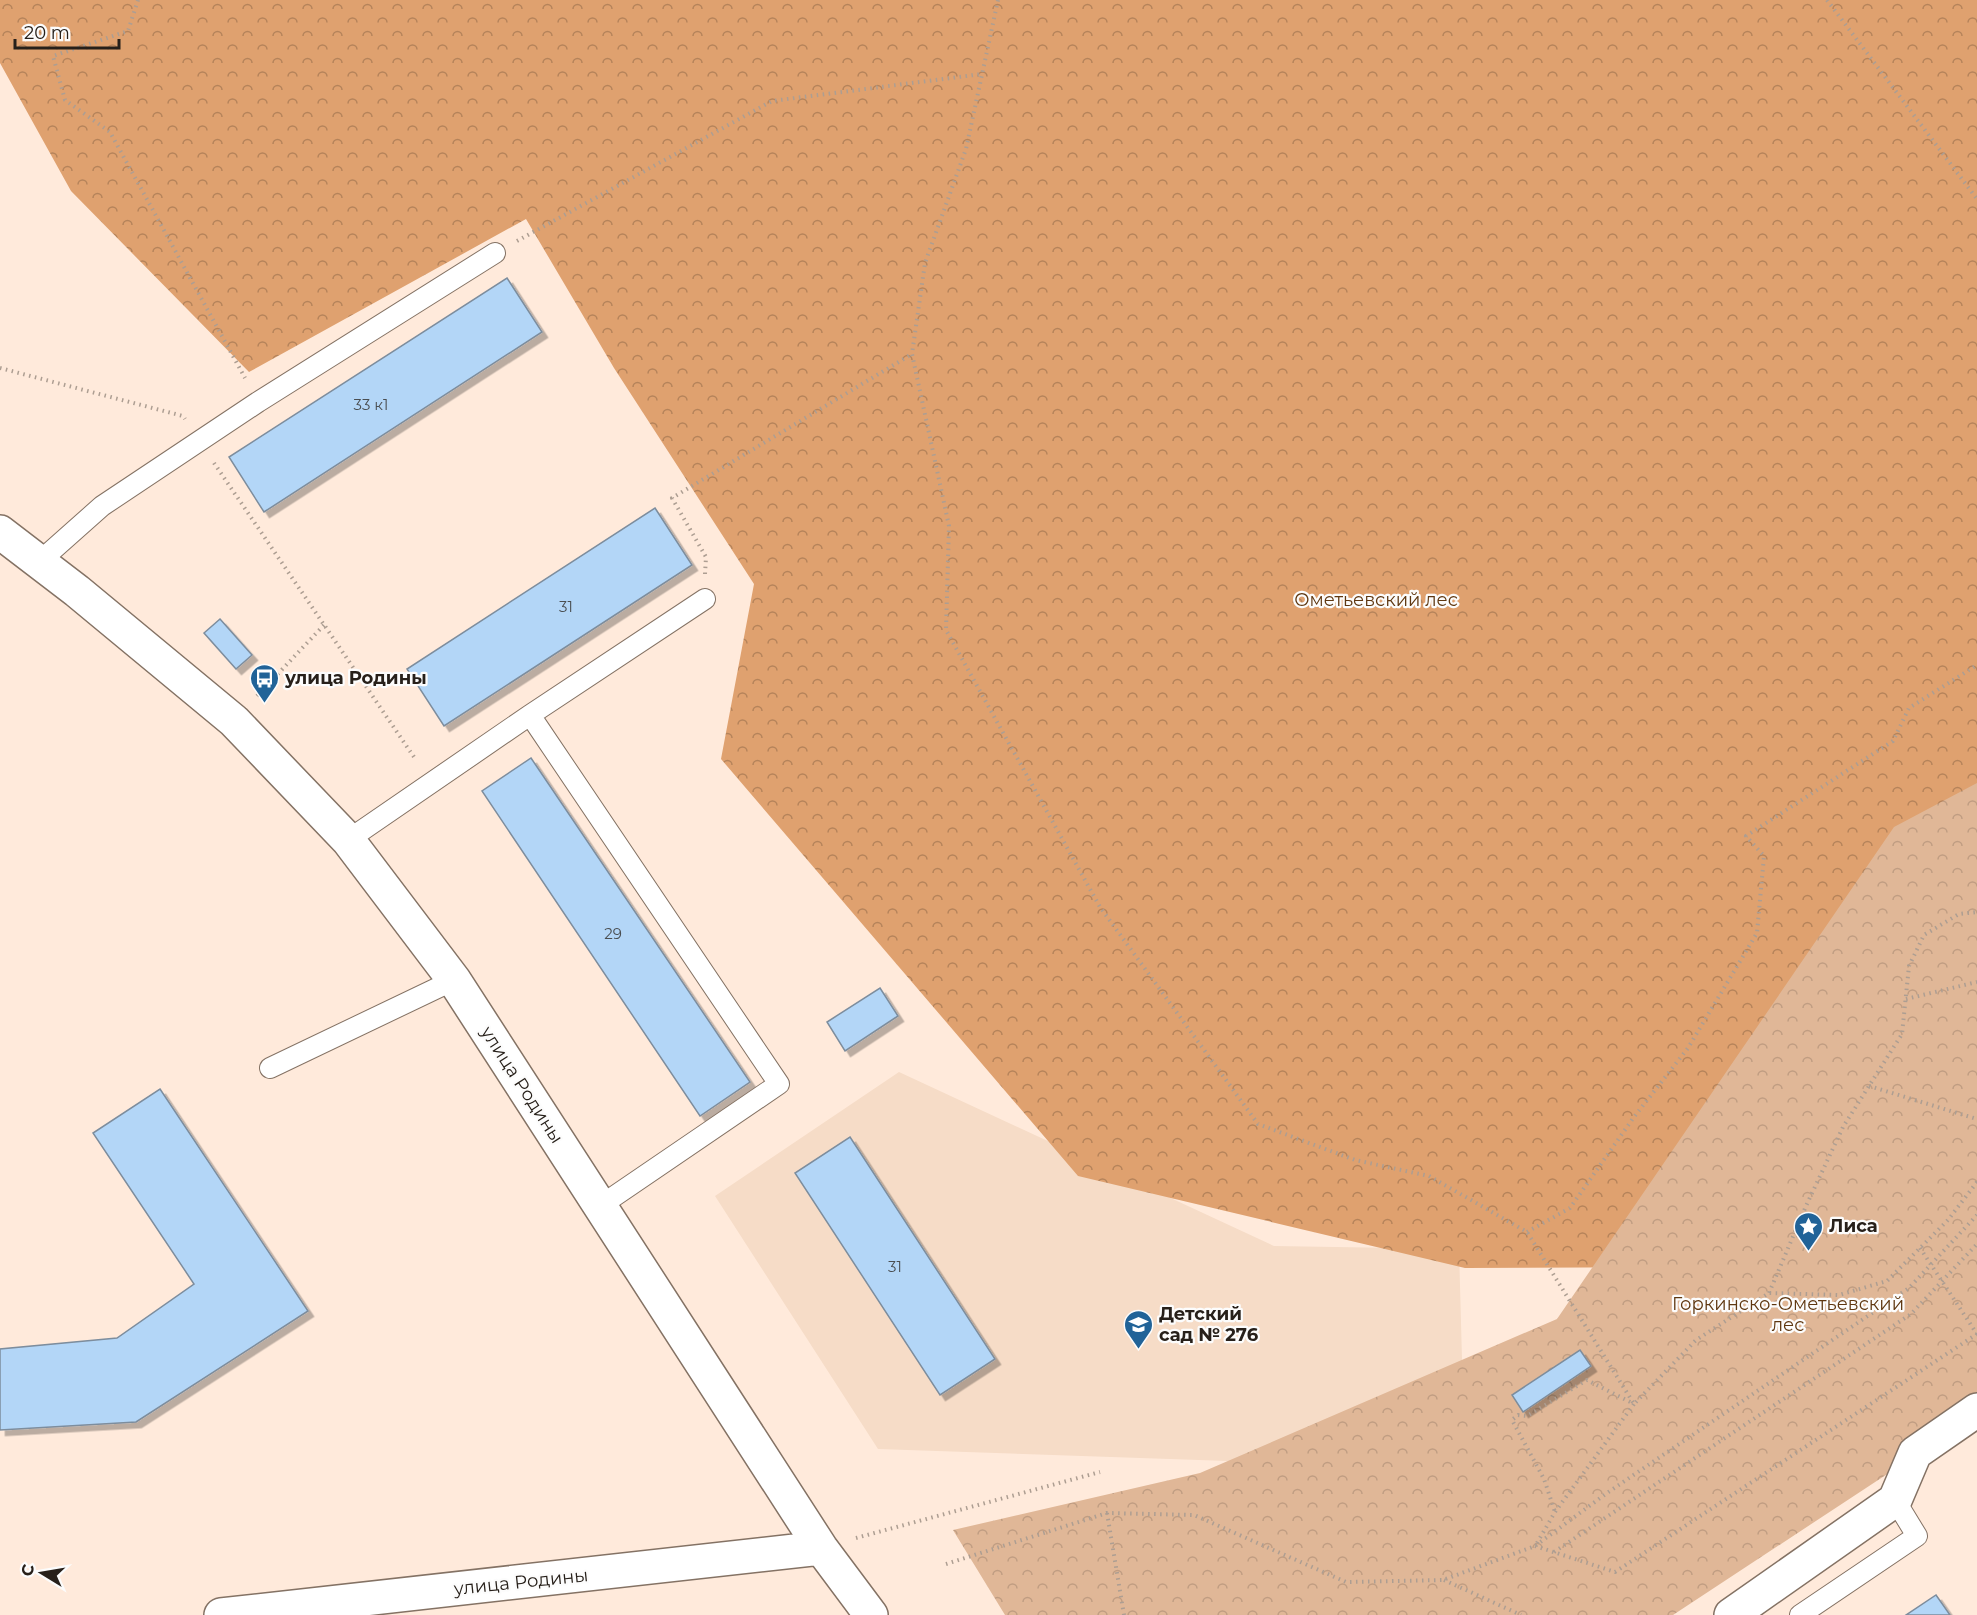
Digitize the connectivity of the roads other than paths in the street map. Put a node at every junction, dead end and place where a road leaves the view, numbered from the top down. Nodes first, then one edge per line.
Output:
1 (495, 253) road end
2 (0, 532) edge
3 (39, 562) junction
4 (705, 599) road end
5 (530, 715) junction
6 (348, 840) junction
7 (454, 980) junction
8 (270, 1068) dead end
9 (600, 1206) junction
10 (1977, 1410) edge
11 (1895, 1500) junction
12 (821, 1548) junction
13 (424, 1604) edge
14 (238, 1614) edge
15 (871, 1615) edge
16 (1731, 1615) edge
17 (1800, 1615) edge

1 - 3 lane
2 - 3 street, улица Родины
3 - 6 street, улица Родины
4 - 5 lane
5 - 6 lane
5 - 9 lane
6 - 7 street, улица Родины
7 - 8 lane
7 - 9 street, улица Родины
9 - 12 street, улица Родины
10 - 11 street
11 - 16 street
11 - 17 lane
12 - 13 street, улица Родины
12 - 15 street, улица Родины
13 - 14 street, улица Родины

